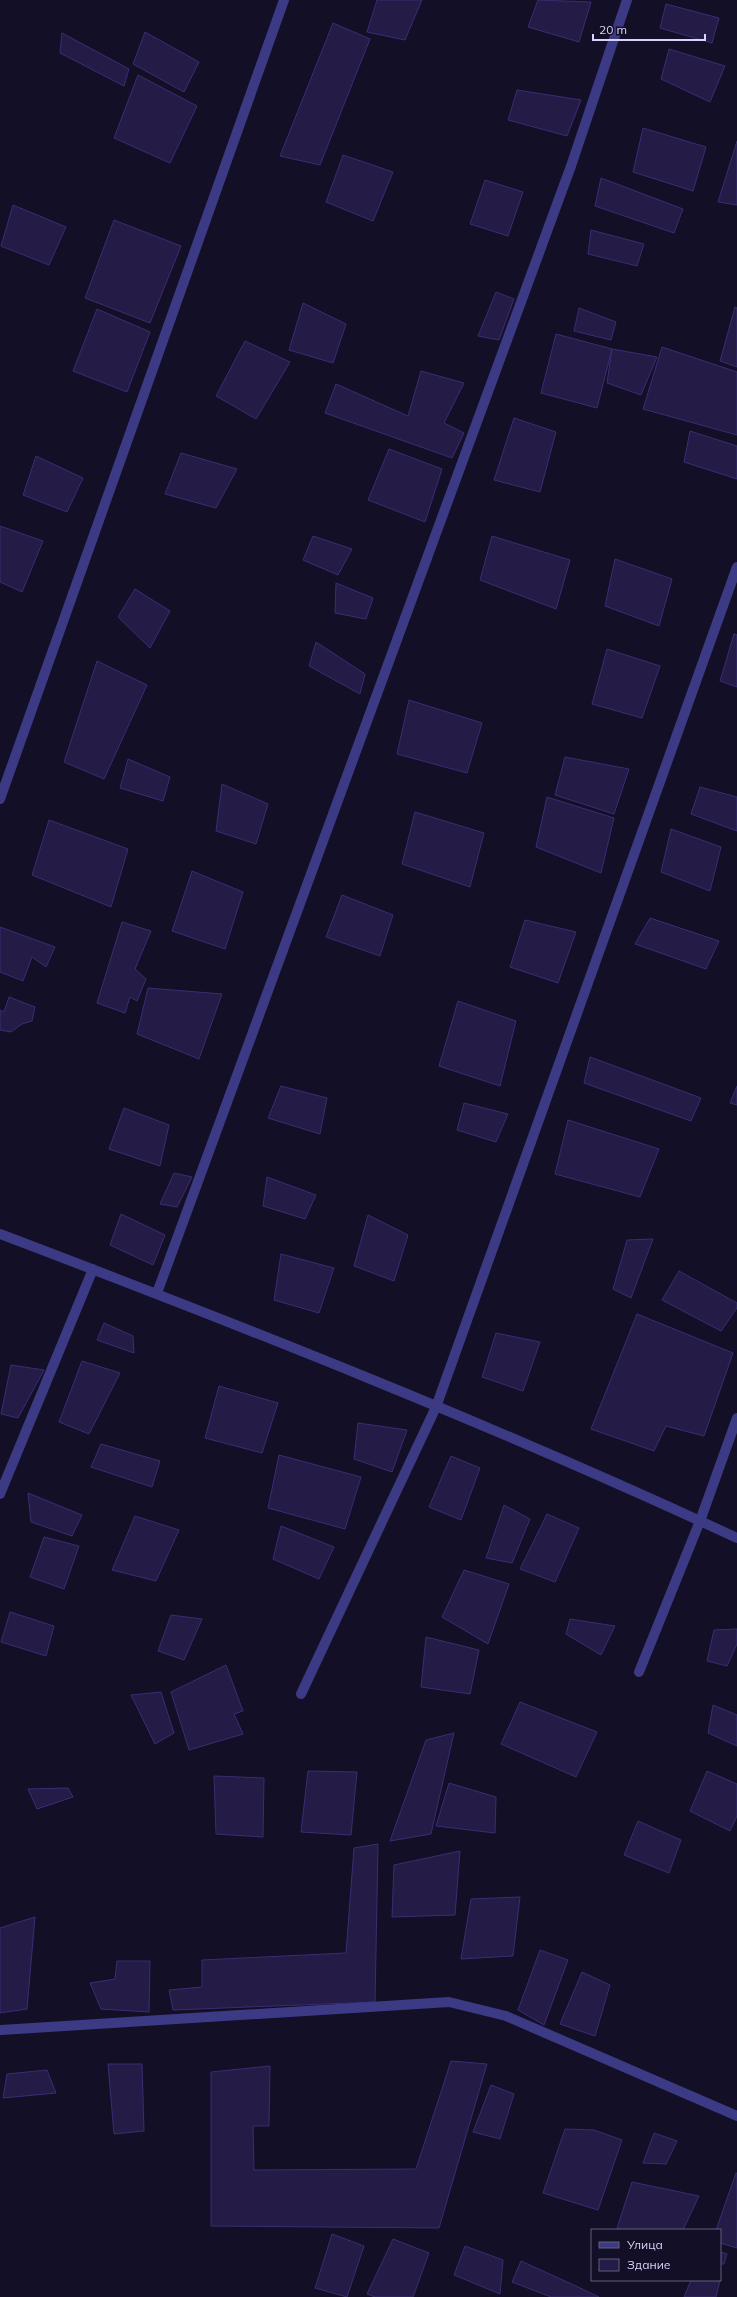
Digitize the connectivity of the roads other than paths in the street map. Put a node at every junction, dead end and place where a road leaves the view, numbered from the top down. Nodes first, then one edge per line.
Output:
1 (284, 0) edge
2 (627, 0) edge
3 (737, 566) edge
4 (0, 799) edge
5 (0, 1234) edge
6 (93, 1269) junction
7 (157, 1293) junction
8 (436, 1407) junction
9 (737, 1418) edge
10 (0, 1494) edge
11 (700, 1521) junction
12 (737, 1538) edge
13 (639, 1672) dead end
14 (301, 1694) dead end
15 (1, 2030) edge
16 (737, 2116) edge

1 - 4 street
2 - 7 street
3 - 8 street
5 - 6 street
6 - 7 street
6 - 10 street
7 - 8 street
8 - 11 street
8 - 14 street
9 - 11 street
11 - 12 street
11 - 13 street
15 - 16 street

